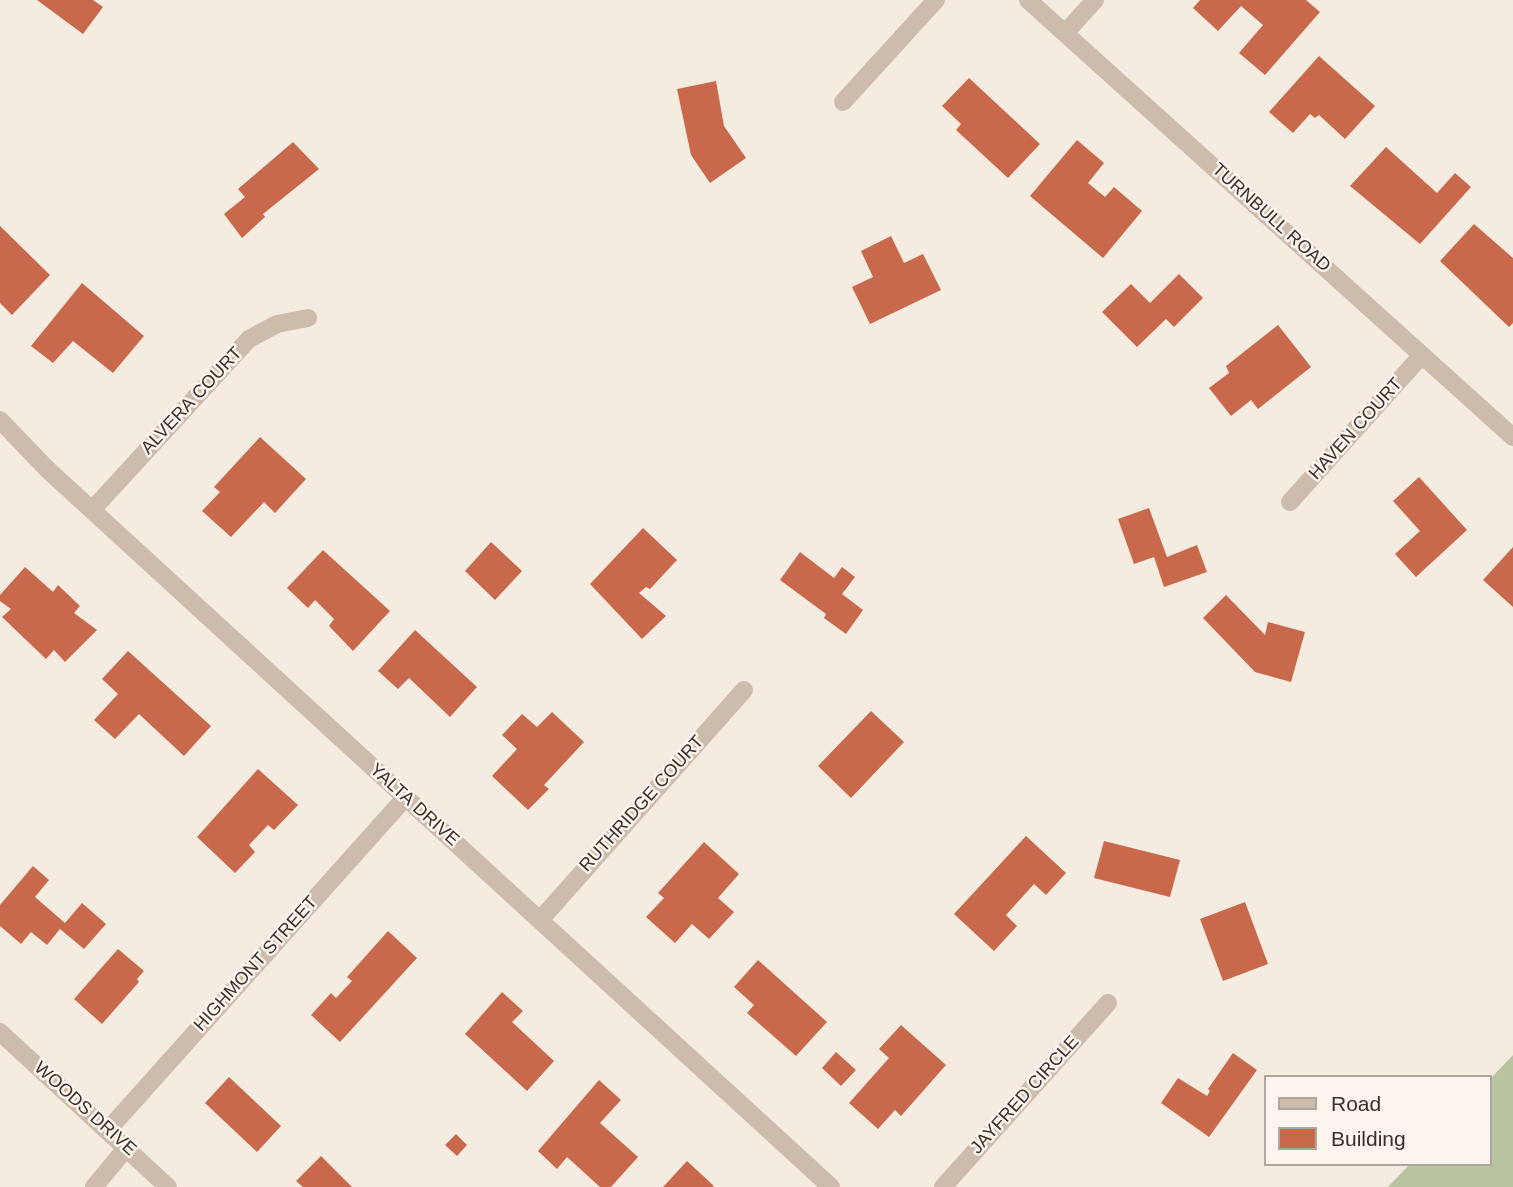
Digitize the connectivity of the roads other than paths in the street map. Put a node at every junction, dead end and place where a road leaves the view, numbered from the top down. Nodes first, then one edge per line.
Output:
1 (936, 0) edge
2 (1028, 0) edge
3 (1095, 0) edge
4 (1066, 32) junction
5 (843, 102) dead end
6 (308, 318) dead end
7 (1422, 355) junction
8 (0, 420) edge
9 (1513, 437) edge
10 (1290, 502) dead end
11 (92, 510) junction
12 (744, 690) dead end
13 (405, 798) junction
14 (541, 919) junction
15 (1108, 1003) dead end
16 (0, 1032) edge
17 (107, 1131) junction
18 (127, 1147) junction
19 (94, 1187) edge
20 (168, 1187) edge
21 (831, 1187) edge
22 (943, 1187) edge

1 - 5 street
2 - 4 street, TURNBULL ROAD
3 - 4 street
4 - 7 street, TURNBULL ROAD
6 - 11 street, ALVERA COURT
7 - 9 street, TURNBULL ROAD
7 - 10 street, HAVEN COURT
8 - 11 street, YALTA DRIVE
11 - 13 street, YALTA DRIVE
12 - 14 street, RUTHRIDGE COURT
13 - 14 street, YALTA DRIVE
13 - 17 street, HIGHMONT STREET
14 - 21 street, YALTA DRIVE
15 - 22 street, JAYFRED CIRCLE
16 - 17 street, WOODS DRIVE
17 - 18 street, WOODS DRIVE
18 - 19 street
18 - 20 street, WOODS DRIVE

